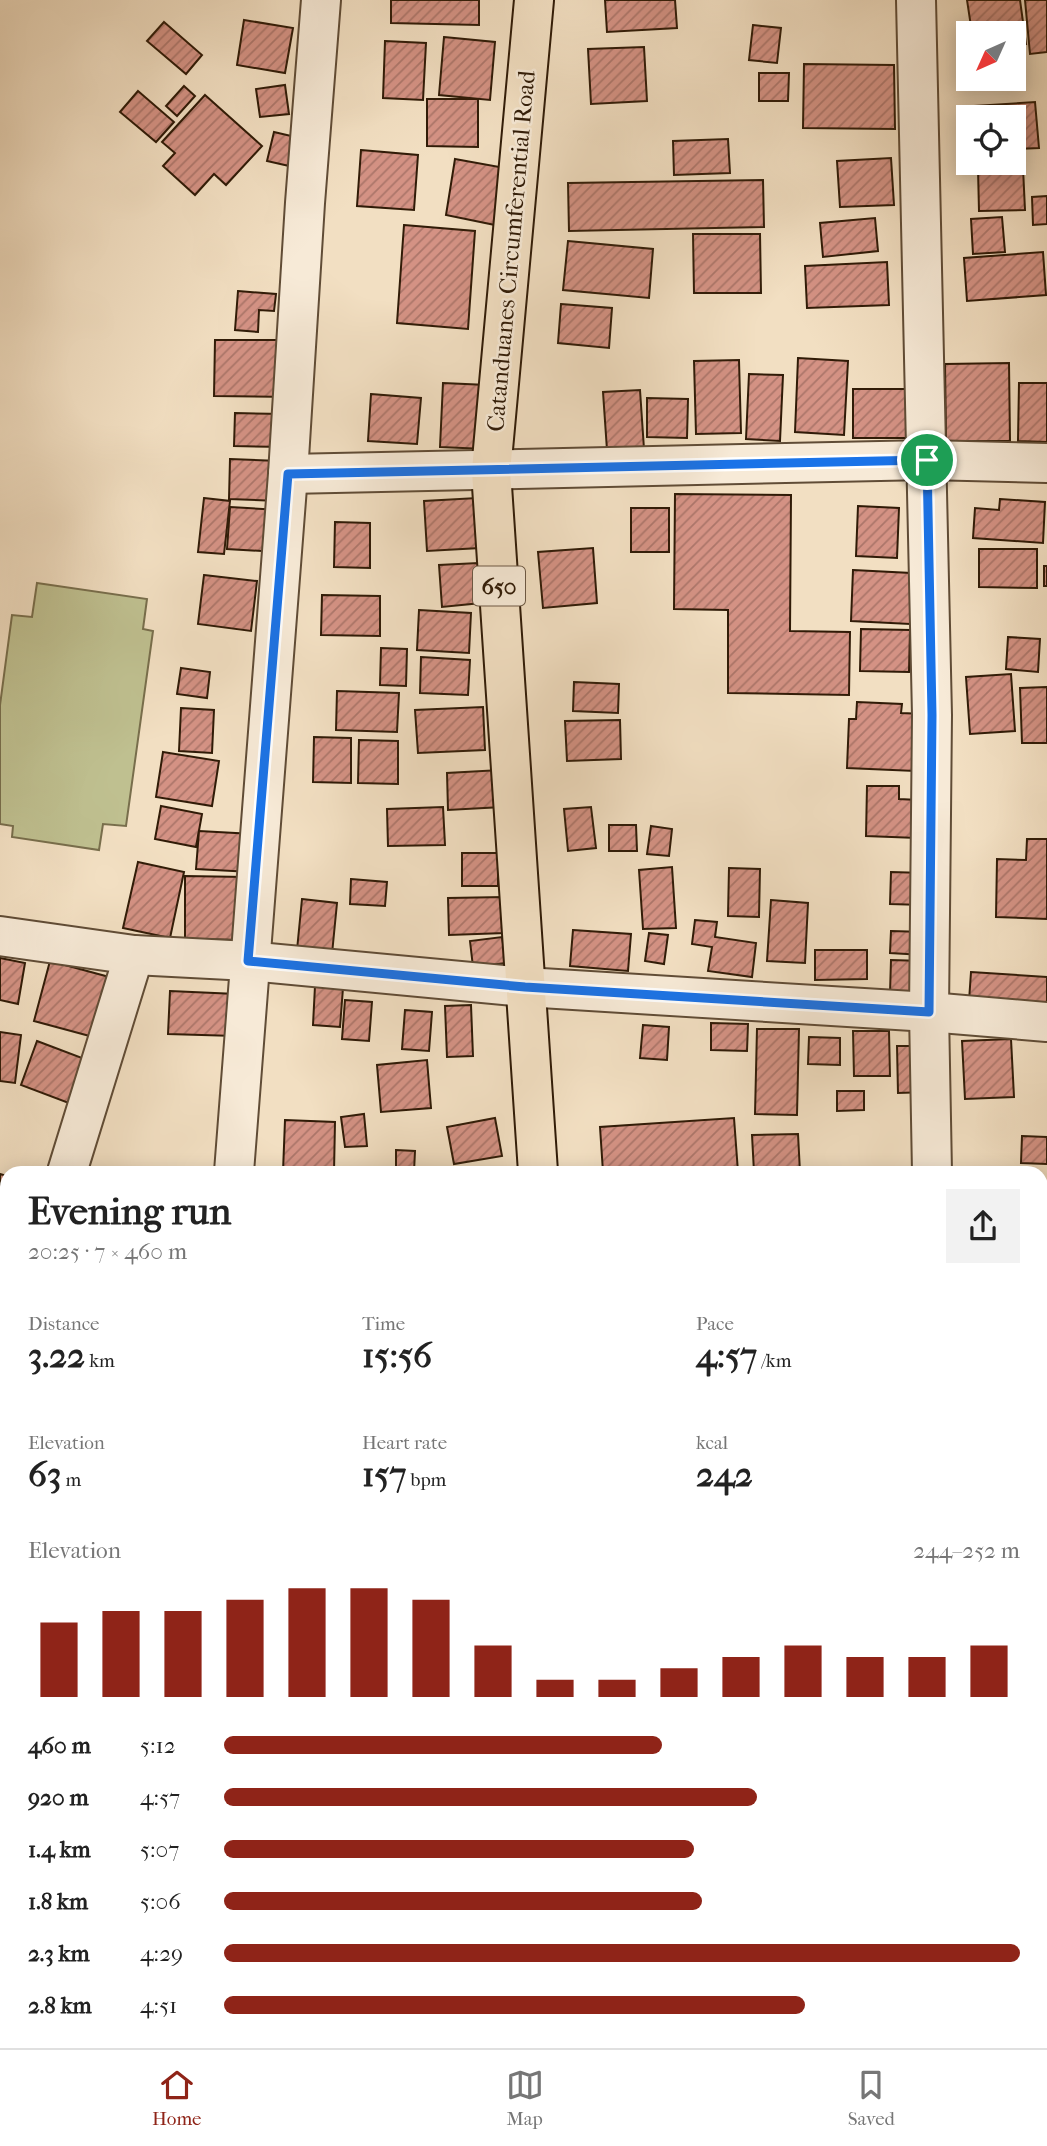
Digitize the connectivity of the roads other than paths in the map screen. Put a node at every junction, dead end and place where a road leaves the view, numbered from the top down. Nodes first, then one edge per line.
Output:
1 (321, 0) edge
2 (534, 0) edge
3 (916, 0) edge
4 (927, 460) junction
5 (1047, 463) edge
6 (491, 471) junction
7 (288, 474) junction
8 (0, 936) edge
9 (134, 955) junction
10 (248, 961) junction
11 (525, 987) junction
12 (929, 1012) junction
13 (1047, 1022) edge
14 (69, 1166) edge
15 (233, 1166) edge
16 (538, 1166) edge
17 (932, 1166) edge

1 - 7 street
2 - 6 main road, Catanduanes Circumferential Road / 650
3 - 4 street
4 - 5 street
4 - 6 street
4 - 12 street
6 - 7 street
6 - 11 main road, Catanduanes Circumferential Road / 650
7 - 10 street
8 - 9 street
9 - 10 street
9 - 14 street
10 - 11 street
10 - 15 street
11 - 12 street
11 - 16 main road, Catanduanes Circumferential Road / 650
12 - 13 street
12 - 17 street

